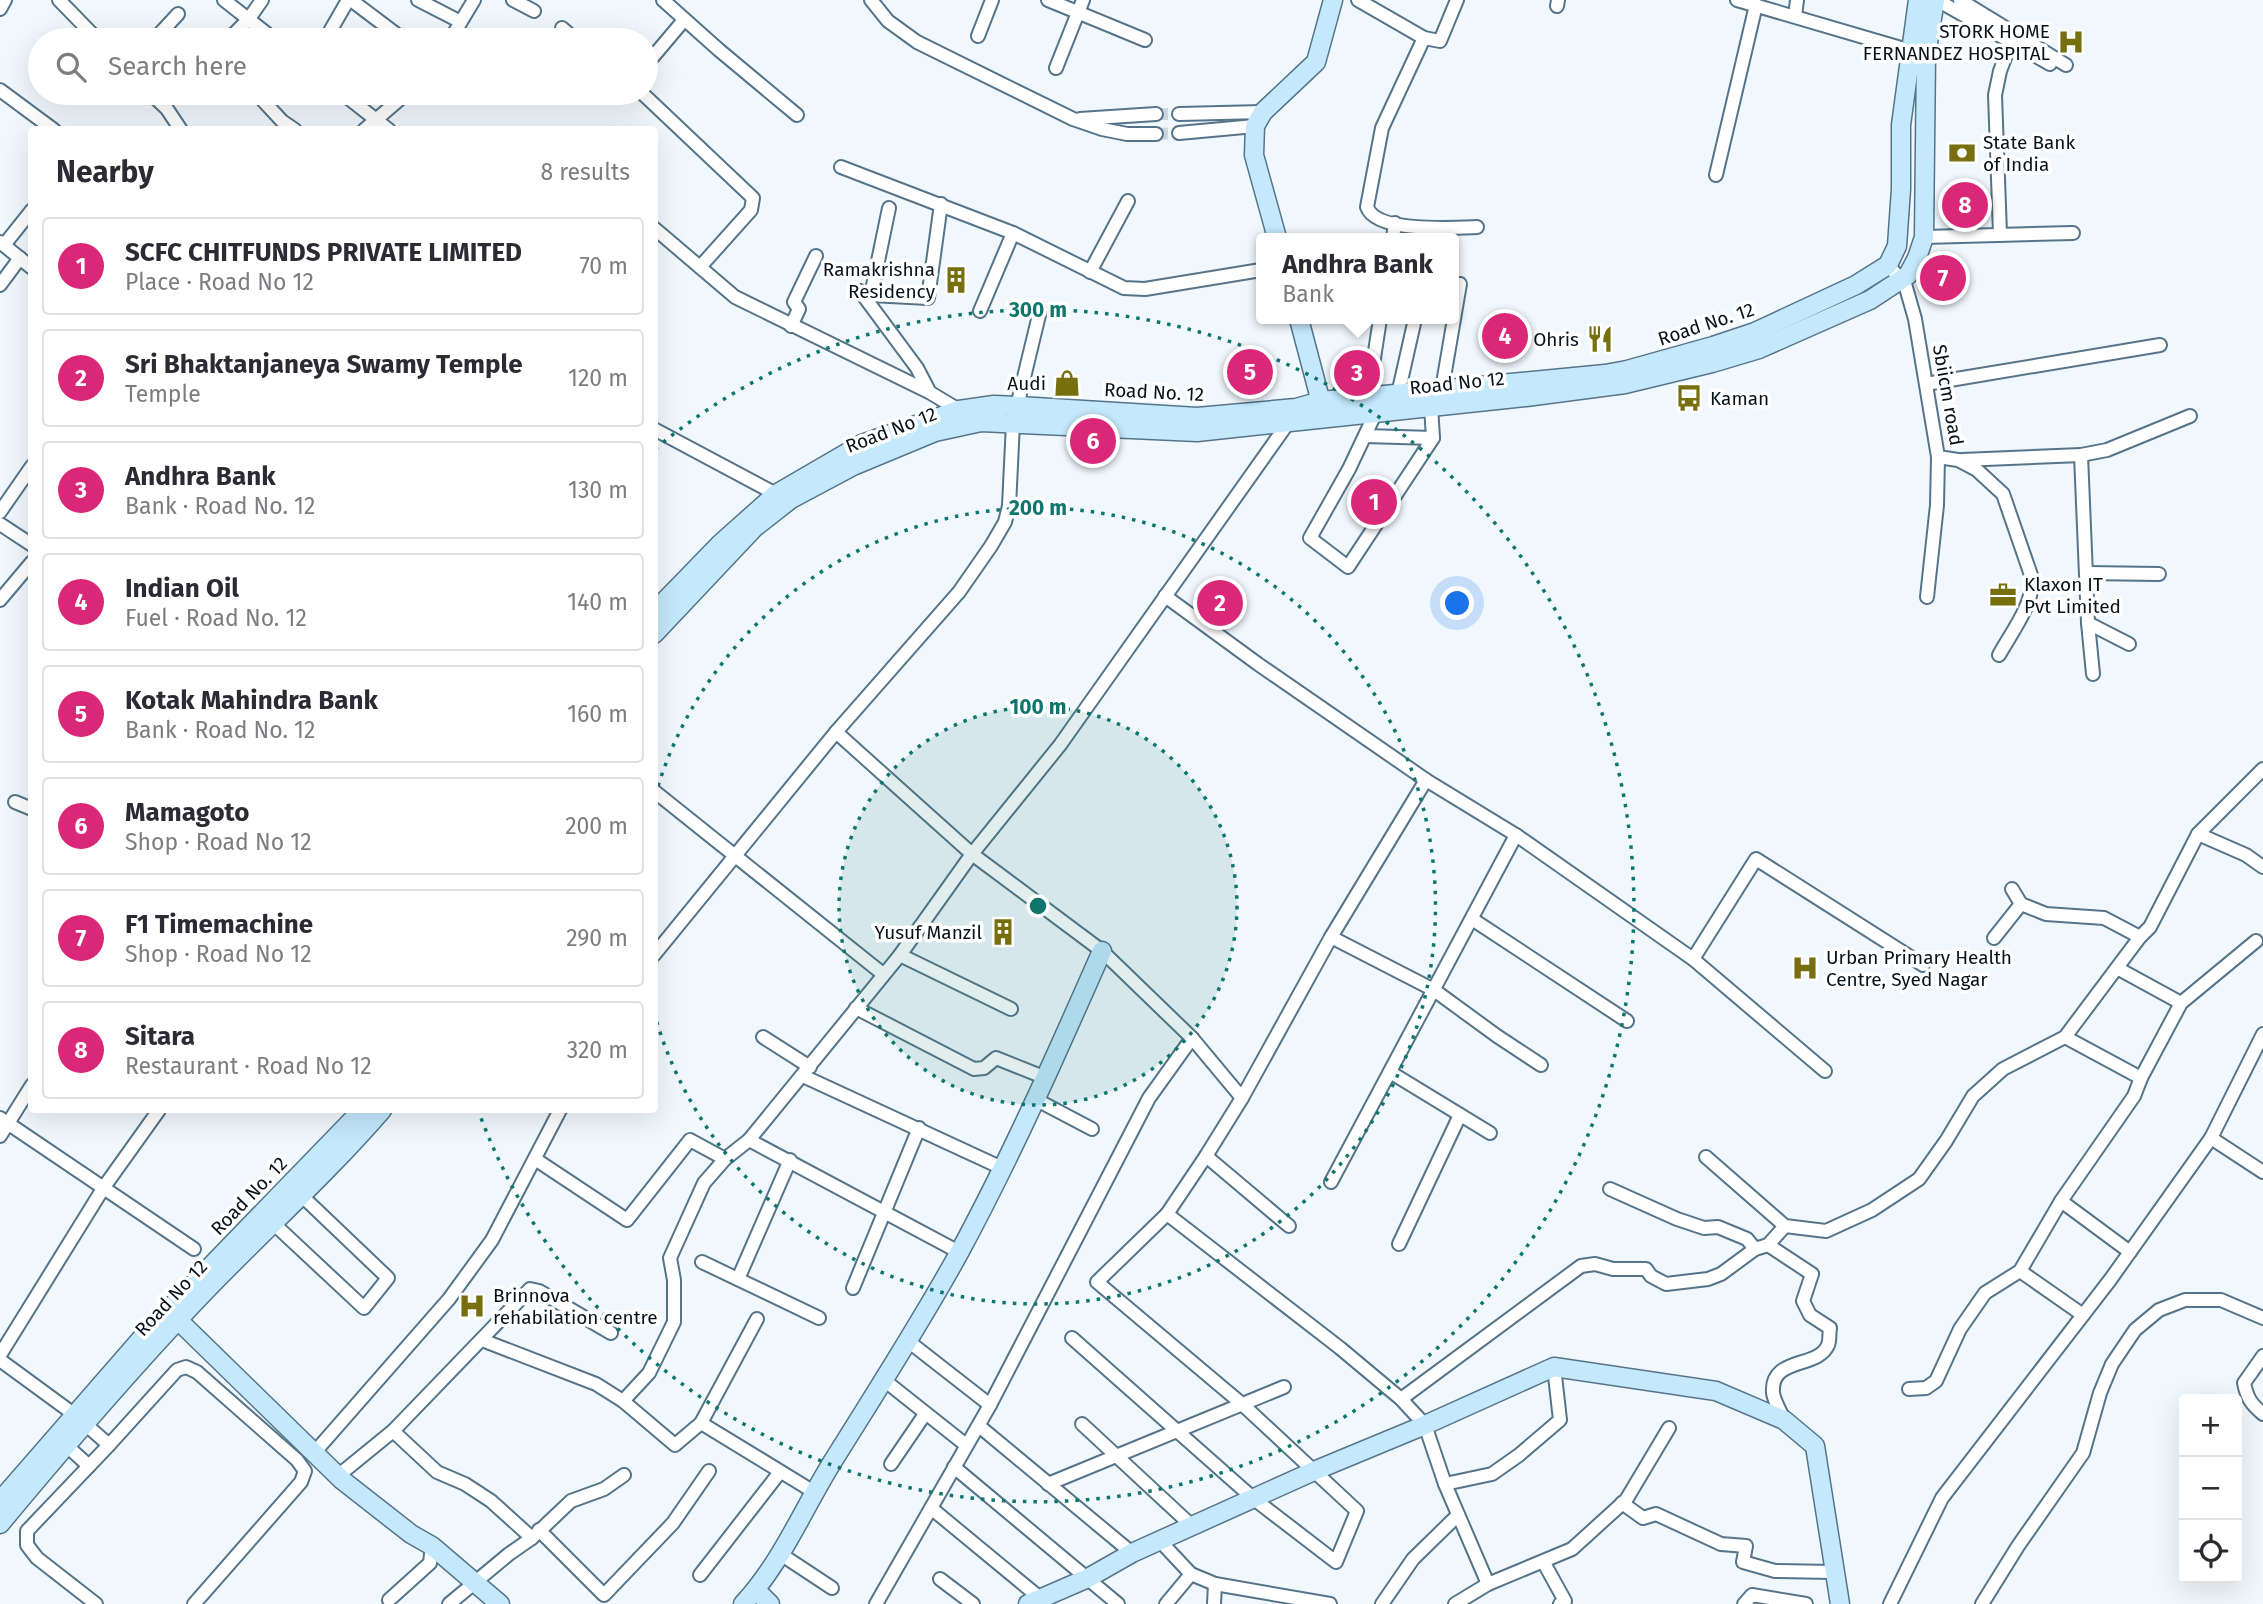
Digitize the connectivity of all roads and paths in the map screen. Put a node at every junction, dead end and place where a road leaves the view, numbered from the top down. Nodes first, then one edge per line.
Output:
1 (5, 0) edge
2 (59, 0) edge
3 (224, 0) edge
4 (262, 0) edge
5 (349, 0) edge
6 (418, 0) edge
7 (474, 0) edge
8 (513, 0) edge
9 (663, 0) edge
10 (871, 0) edge
11 (992, 0) edge
12 (1048, 0) edge
13 (1333, 0) edge
14 (1358, 0) edge
15 (1457, 0) edge
16 (1737, 0) edge
17 (1797, 0) edge
18 (1918, 0) edge
19 (1936, 0) edge
20 (1960, 0) edge
21 (1756, 5) junction
22 (1080, 6) edge
23 (0, 9) edge
24 (534, 11) dead end
25 (178, 14) dead end
26 (1795, 16) junction
27 (248, 20) junction
28 (684, 20) junction
29 (460, 21) junction
30 (86, 28) edge
31 (165, 28) edge
32 (240, 28) edge
33 (259, 28) edge
34 (332, 28) edge
35 (388, 28) edge
36 (456, 28) edge
37 (978, 36) dead end
38 (1424, 38) junction
39 (1144, 40) dead end
40 (2011, 42) junction
41 (658, 51) edge
42 (1919, 53) junction
43 (2050, 64) dead end
44 (2066, 65) dead end
45 (1056, 68) dead end
46 (0, 90) edge
47 (163, 105) edge
48 (267, 105) edge
49 (358, 105) edge
50 (393, 105) edge
51 (655, 105) edge
52 (1156, 114) tunnel mouth
53 (1179, 114) tunnel mouth
54 (797, 115) dead end
55 (376, 119) junction
56 (1073, 119) junction
57 (1259, 120) junction
58 (49, 126) edge
59 (178, 126) edge
60 (289, 126) edge
61 (368, 126) edge
62 (384, 126) edge
63 (1179, 133) tunnel mouth
64 (1156, 134) tunnel mouth
65 (841, 167) dead end
66 (1716, 175) dead end
67 (890, 197) junction
68 (1128, 201) dead end
69 (941, 204) junction
70 (28, 214) edge
71 (1395, 223) junction
72 (1477, 227) dead end
73 (658, 231) edge
74 (1013, 233) junction
75 (1276, 233) edge
76 (1394, 233) edge
77 (2073, 233) dead end
78 (2000, 234) junction
79 (1924, 237) junction
80 (2, 243) edge
81 (816, 256) dead end
82 (20, 258) junction
83 (28, 265) edge
84 (1888, 265) junction
85 (699, 267) junction
86 (1256, 271) edge
87 (1090, 272) junction
88 (1900, 281) junction
89 (1461, 284) dead end
90 (0, 285) edge
91 (860, 291) dead end
92 (1459, 295) edge
93 (980, 311) dead end
94 (1040, 311) dead end
95 (1300, 324) edge
96 (1380, 324) edge
97 (1414, 324) edge
98 (1454, 324) edge
99 (791, 326) junction
100 (2160, 345) dead end
101 (1926, 384) junction
102 (1442, 389) junction
103 (929, 391) junction
104 (1398, 394) junction
105 (1018, 405) junction
106 (1372, 405) junction
107 (1431, 406) junction
108 (959, 410) junction
109 (1323, 410) junction
110 (2190, 416) dead end
111 (1013, 423) junction
112 (1288, 423) junction
113 (658, 431) edge
114 (1365, 436) junction
115 (1433, 438) junction
116 (2081, 455) junction
117 (1938, 457) junction
118 (1958, 460) junction
119 (28, 472) edge
120 (776, 494) junction
121 (0, 512) edge
122 (0, 524) edge
123 (28, 542) edge
124 (28, 567) edge
125 (2085, 573) junction
126 (2159, 574) dead end
127 (1166, 596) junction
128 (1927, 597) dead end
129 (0, 600) edge
130 (658, 608) edge
131 (2088, 623) junction
132 (658, 630) edge
133 (2129, 644) dead end
134 (1999, 655) dead end
135 (2093, 674) dead end
136 (836, 732) junction
137 (2261, 773) edge
138 (1426, 780) junction
139 (658, 794) edge
140 (15, 802) dead end
141 (28, 807) edge
142 (2198, 834) junction
143 (1516, 835) junction
144 (972, 854) junction
145 (735, 856) junction
146 (2263, 867) edge
147 (2012, 889) dead end
148 (2021, 904) junction
149 (1472, 919) junction
150 (1331, 937) junction
151 (2140, 937) junction
152 (1994, 938) dead end
153 (2256, 941) dead end
154 (658, 946) edge
155 (1102, 951) junction
156 (900, 955) junction
157 (1693, 958) junction
158 (1923, 965) dead end
159 (2117, 968) junction
160 (883, 974) junction
161 (1434, 990) junction
162 (2181, 1003) junction
163 (856, 1008) junction
164 (1011, 1009) dead end
165 (1627, 1021) dead end
166 (2263, 1034) edge
167 (763, 1037) dead end
168 (2065, 1037) junction
169 (1192, 1038) junction
170 (1541, 1065) dead end
171 (807, 1071) junction
172 (1825, 1071) dead end
173 (1390, 1072) junction
174 (1046, 1078) junction
175 (2141, 1078) junction
176 (28, 1090) edge
177 (1242, 1098) junction
178 (1035, 1099) junction
179 (157, 1113) edge
180 (359, 1113) edge
181 (379, 1113) edge
182 (558, 1113) edge
183 (1460, 1115) junction
184 (4, 1121) edge
185 (919, 1128) junction
186 (1092, 1129) dead end
187 (1490, 1133) dead end
188 (0, 1136) edge
189 (2211, 1138) junction
190 (749, 1140) junction
191 (1206, 1156) junction
192 (1706, 1157) dead end
193 (535, 1159) junction
194 (725, 1159) junction
195 (790, 1160) junction
196 (1002, 1168) junction
197 (2263, 1172) edge
198 (1331, 1182) dead end
199 (104, 1187) junction
200 (1610, 1189) dead end
201 (301, 1195) junction
202 (2061, 1201) junction
203 (884, 1211) junction
204 (1167, 1214) junction
205 (273, 1223) junction
206 (1289, 1226) dead end
207 (1785, 1226) junction
208 (1399, 1244) dead end
209 (1769, 1245) junction
210 (194, 1249) dead end
211 (1755, 1249) junction
212 (959, 1252) junction
213 (2130, 1252) junction
214 (702, 1262) dead end
215 (2020, 1272) junction
216 (738, 1279) junction
217 (853, 1288) dead end
218 (2083, 1315) junction
219 (819, 1318) dead end
220 (2263, 1318) edge
221 (757, 1320) dead end
222 (178, 1321) junction
223 (611, 1333) dead end
224 (1072, 1338) dead end
225 (482, 1340) junction
226 (908, 1342) junction
227 (2263, 1356) edge
228 (0, 1357) edge
229 (1554, 1367) junction
230 (884, 1380) junction
231 (1284, 1387) dead end
232 (1909, 1389) dead end
233 (1401, 1399) junction
234 (622, 1401) junction
235 (1242, 1404) junction
236 (990, 1405) junction
237 (2263, 1413) edge
238 (925, 1414) junction
239 (80, 1420) junction
240 (1784, 1420) junction
241 (701, 1423) junction
242 (1082, 1423) dead end
243 (1425, 1425) junction
244 (979, 1426) junction
245 (1669, 1428) dead end
246 (1178, 1430) junction
247 (393, 1431) junction
248 (109, 1445) junction
249 (67, 1446) junction
250 (967, 1446) junction
251 (314, 1453) junction
252 (1114, 1456) junction
253 (891, 1464) dead end
254 (89, 1466) junction
255 (954, 1467) junction
256 (709, 1471) dead end
257 (1314, 1471) junction
258 (780, 1472) junction
259 (339, 1475) junction
260 (624, 1475) dead end
261 (1048, 1484) junction
262 (1445, 1484) junction
263 (814, 1492) junction
264 (2, 1496) edge
265 (1254, 1499) junction
266 (1622, 1503) junction
267 (932, 1508) junction
268 (1458, 1515) junction
269 (0, 1524) edge
270 (1192, 1526) junction
271 (536, 1534) junction
272 (1161, 1542) junction
273 (432, 1546) junction
274 (1132, 1553) junction
275 (782, 1555) junction
276 (1544, 1563) junction
277 (1833, 1572) junction
278 (1191, 1574) junction
279 (700, 1575) dead end
280 (1088, 1578) junction
281 (940, 1579) dead end
282 (477, 1583) junction
283 (1215, 1584) junction
284 (1488, 1584) junction
285 (832, 1588) dead end
286 (756, 1590) junction
287 (389, 1600) dead end
288 (1034, 1601) edge
289 (1303, 1601) edge
290 (96, 1604) edge
291 (194, 1604) edge
292 (449, 1604) edge
293 (500, 1604) edge
294 (743, 1604) edge
295 (770, 1604) edge
296 (876, 1604) edge
297 (973, 1604) edge
298 (1118, 1604) edge
299 (1166, 1604) edge
300 (1214, 1604) edge
301 (1329, 1604) edge
302 (1382, 1604) edge
303 (1455, 1604) edge
304 (1560, 1604) edge
305 (1744, 1604) edge
306 (1801, 1604) edge
307 (1840, 1604) edge
308 (1890, 1604) edge
309 (1982, 1604) edge

1 - 23 street
2 - 30 street
3 - 27 street
4 - 27 street
5 - 34 street
5 - 35 street
6 - 29 street
7 - 29 street
8 - 24 street
9 - 28 street
10 - 56 street
11 - 37 street
12 - 22 street
13 - 57 main road
14 - 38 street
15 - 38 street
16 - 21 street
17 - 26 street
18 - 42 main road
19 - 40 street
19 - 42 main road, Road No 12
20 - 44 street
21 - 26 street
21 - 66 street
22 - 39 street
22 - 45 street
25 - 31 street
26 - 42 street
27 - 32 street
27 - 33 street
28 - 41 street
28 - 54 street
29 - 36 street
38 - 71 street
40 - 43 street
40 - 78 street
42 - 79 main road, Road No 12
42 - 84 main road
46 - 58 street
47 - 59 street
48 - 60 street
49 - 55 street
50 - 55 street
51 - 85 street
52 - 56 street
53 - 57 street
55 - 61 street
55 - 62 street
56 - 64 street
57 - 63 street
57 - 75 main road
65 - 67 street
67 - 69 street
67 - 69 street
68 - 87 street
69 - 74 street
70 - 80 street
71 - 72 street
71 - 76 street
73 - 85 street
74 - 87 street
74 - 93 street
77 - 78 street
78 - 79 street
79 - 88 main road, Road No 12
80 - 82 street
81 - 99 street
82 - 83 street
82 - 90 street
84 - 88 street, Sbiicm road
84 - 102 main road, Road No. 12
85 - 99 street
86 - 87 street
88 - 101 street, Sbiicm road
88 - 107 main road, Road No 12
89 - 92 street
91 - 103 street
94 - 105 street
95 - 109 main road
96 - 106 street
97 - 104 street
98 - 102 street
99 - 103 street
100 - 101 street
101 - 117 street, Sbiicm road
102 - 104 main road, Road No. 12
103 - 108 street
104 - 106 main road, Road No. 12
105 - 108 main road, Road No. 12
105 - 109 main road, Road No. 12
105 - 111 street
106 - 107 main road, Road No 12
106 - 109 main road, Road No. 12
106 - 114 street
107 - 115 street
108 - 120 main road, Road No. 12
109 - 112 main road, Road No 12
110 - 116 street
111 - 112 main road, Road No 12
111 - 132 main road, Road No 12
111 - 136 street
112 - 127 street
113 - 120 street
114 - 115 street
114 - 115 street
116 - 118 street
116 - 125 street
117 - 118 street, Sbiicm road
117 - 128 street
118 - 134 street, Sbiicm road
119 - 121 street
120 - 130 main road, Road No. 12
122 - 123 street
124 - 129 street
125 - 126 street
125 - 131 street
127 - 138 street
127 - 144 street
131 - 133 street
131 - 135 street
136 - 144 street
136 - 145 street
137 - 142 street
138 - 143 street
138 - 150 street
139 - 145 street
140 - 141 street
142 - 146 street
142 - 151 street
143 - 149 street
143 - 157 street
144 - 155 street
144 - 156 street
145 - 154 street
145 - 160 street
147 - 148 street
148 - 151 street
148 - 152 street
149 - 161 street
149 - 165 street
150 - 161 street
150 - 177 street
151 - 159 street
153 - 162 street
155 - 169 street
155 - 174 main road
156 - 160 street
156 - 164 street
157 - 158 street
157 - 172 street
159 - 162 street
159 - 168 street
160 - 163 street
161 - 170 street
161 - 173 street
162 - 175 street
163 - 171 street
163 - 174 street
166 - 189 street
167 - 171 street
168 - 175 street
168 - 207 street
169 - 177 street
169 - 236 street
171 - 185 street
171 - 190 street
173 - 183 street
173 - 198 street
174 - 178 main road
175 - 202 street
176 - 184 street
177 - 191 street
178 - 186 street
178 - 196 main road
179 - 199 street
180 - 239 main road, Road No. 12
181 - 201 main road, Road No 12
182 - 193 street
183 - 187 street
183 - 208 street
184 - 188 street
184 - 199 street
185 - 196 street
185 - 203 street
189 - 197 street
189 - 213 street
190 - 194 street
190 - 195 street
191 - 204 street
191 - 206 street
192 - 207 street
193 - 194 street
193 - 251 street
194 - 234 street
195 - 203 street
195 - 216 street
196 - 212 main road
199 - 210 street
199 - 228 street
200 - 211 street
201 - 205 main road, Road No 12
201 - 205 street
202 - 213 street
202 - 215 street
203 - 212 street
203 - 217 street
204 - 233 street
204 - 235 street
205 - 222 main road, Road No 12
207 - 209 street
209 - 211 street
209 - 240 street
211 - 233 street
212 - 226 main road
213 - 218 street
214 - 216 street
215 - 218 street
215 - 232 street
216 - 219 street
218 - 308 street
220 - 309 street
221 - 241 street
222 - 239 main road, Road No 12
222 - 251 main road
223 - 225 street
224 - 246 street
225 - 234 street
225 - 247 street
226 - 230 main road
226 - 236 street
227 - 237 street
228 - 239 street
229 - 240 main road
229 - 243 main road
229 - 262 street
230 - 238 street
230 - 263 main road
231 - 235 street
233 - 243 street
234 - 241 street
235 - 246 street
235 - 257 street
236 - 244 street
238 - 250 street
238 - 253 street
239 - 248 street
239 - 249 main road, Road No 12
239 - 264 main road, Road No. 12
240 - 277 main road
241 - 258 street
242 - 252 street
243 - 257 main road
243 - 262 street
244 - 250 street
244 - 261 street
245 - 266 street
246 - 252 street
246 - 265 street
247 - 259 street
247 - 271 street
248 - 254 street
248 - 291 street
249 - 254 street
249 - 269 main road, Road No 12
250 - 255 street
251 - 259 main road
252 - 261 street
252 - 270 street
254 - 290 street
255 - 267 street
255 - 280 street
256 - 271 street
257 - 265 main road
257 - 265 street
258 - 263 street
258 - 279 street
259 - 273 main road
260 - 271 street
261 - 274 street
262 - 268 street
263 - 275 main road
265 - 270 main road
266 - 276 street
266 - 277 street
267 - 288 street
267 - 296 street
268 - 284 street
268 - 302 street
270 - 272 main road
271 - 282 street
272 - 274 main road
272 - 278 street
273 - 282 main road
273 - 287 street
274 - 280 main road
275 - 285 street
275 - 286 main road
276 - 284 street
276 - 304 street
277 - 307 main road
278 - 283 street
278 - 299 street
280 - 288 main road
280 - 298 street
281 - 297 street
282 - 292 street
282 - 293 main road
283 - 289 street
283 - 300 street
284 - 303 street
286 - 294 main road
286 - 295 main road
289 - 301 street
305 - 306 street

